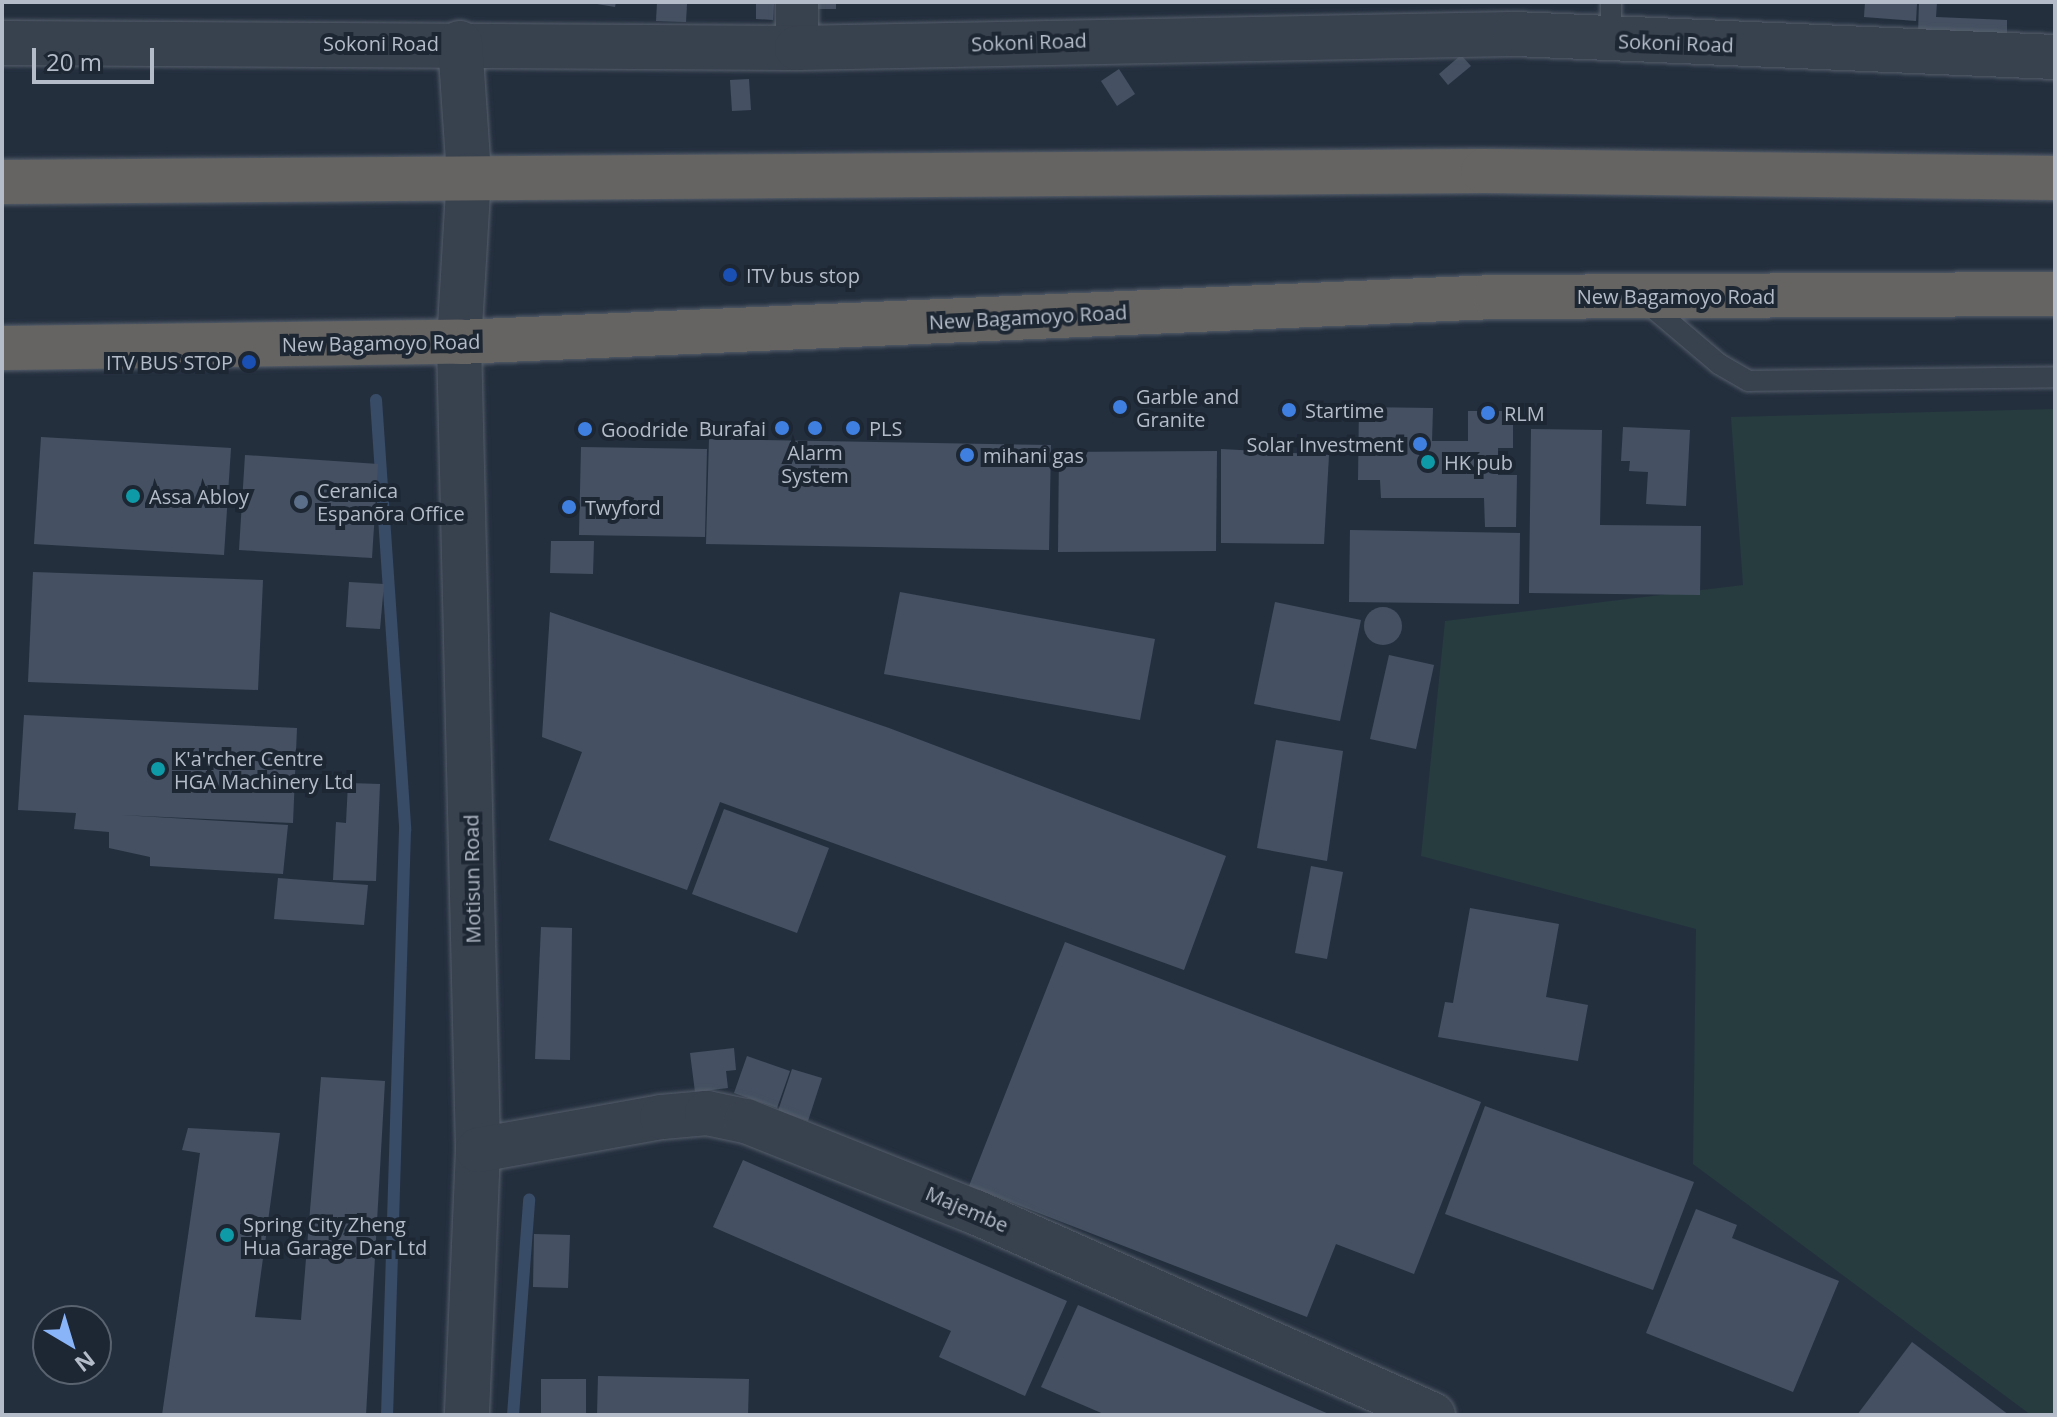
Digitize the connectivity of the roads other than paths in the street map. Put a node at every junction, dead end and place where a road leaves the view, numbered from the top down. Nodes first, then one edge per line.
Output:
1 (797, 2) edge
2 (1515, 18) edge
3 (1611, 21) edge
4 (2, 43) edge
5 (460, 43) junction
6 (797, 48) junction
7 (2055, 57) edge
8 (469, 175) junction
9 (2055, 178) edge
10 (2, 182) edge
11 (2055, 294) edge
12 (1640, 296) junction
13 (459, 342) junction
14 (2, 348) edge
15 (2055, 377) edge
16 (478, 1150) junction
17 (467, 1415) edge
18 (1433, 1415) edge

1 - 6 street
2 - 3 street, Sokoni Road
2 - 6 street, Sokoni Road
3 - 7 street, Sokoni Road
4 - 5 street, Sokoni Road
5 - 6 street, Sokoni Road
5 - 8 street, Motisun Road
8 - 9 highway
8 - 10 highway
8 - 13 street, Motisun Road
11 - 12 highway, New Bagamoyo Road
12 - 13 highway, New Bagamoyo Road
12 - 15 lane
13 - 14 highway, New Bagamoyo Road
13 - 16 street, Motisun Road
16 - 17 street, Motisun Road
16 - 18 street, Majembe

